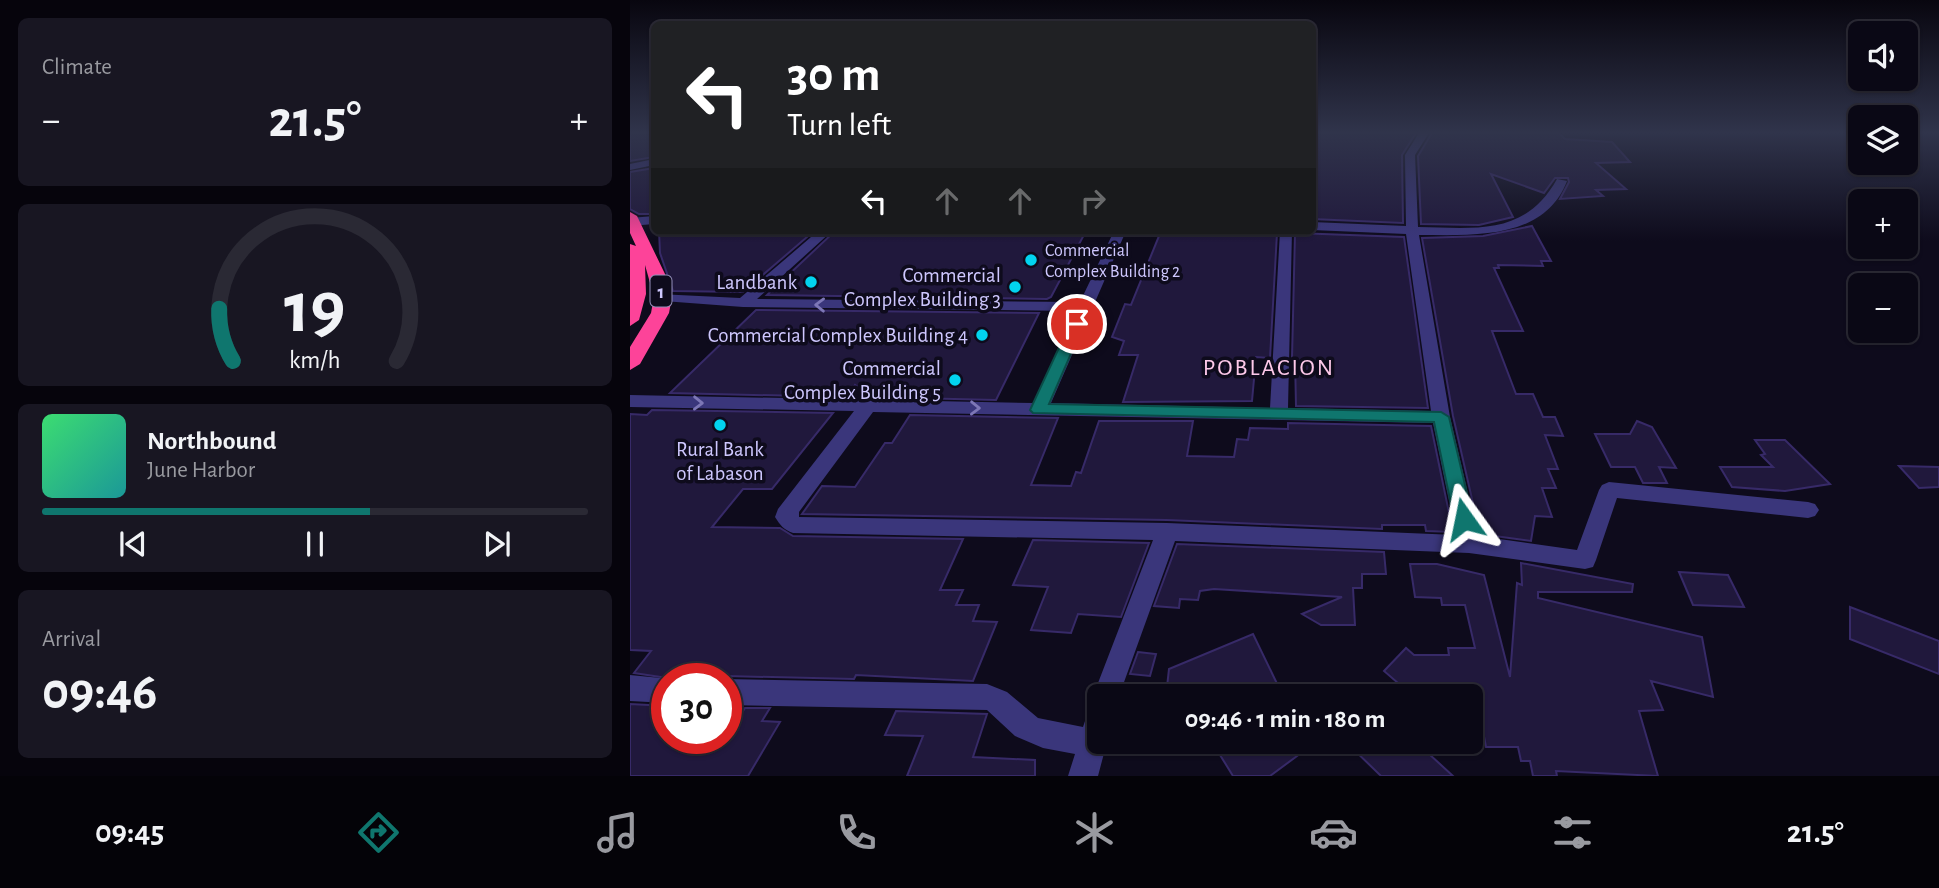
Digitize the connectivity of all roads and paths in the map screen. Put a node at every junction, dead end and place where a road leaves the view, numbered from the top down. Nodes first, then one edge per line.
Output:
1 (1410, 169) edge
2 (1561, 181) dead end
3 (631, 220) edge
4 (651, 220) edge
5 (1316, 226) edge
6 (1412, 229) junction
7 (821, 235) edge
8 (1118, 235) edge
9 (1286, 235) edge
10 (630, 249) edge
11 (663, 297) junction
12 (743, 303) junction
13 (1085, 307) junction
14 (630, 320) edge
15 (632, 362) edge
16 (630, 401) edge
17 (867, 407) junction
18 (1039, 410) junction
19 (1279, 414) junction
20 (1441, 417) junction
21 (1808, 510) dead end
22 (1167, 532) junction
23 (1469, 544) junction
24 (1110, 684) edge
25 (630, 688) edge
26 (651, 689) edge
27 (742, 692) edge
28 (1087, 733) edge
29 (1089, 754) edge
30 (1083, 776) edge

1 - 6 street
2 - 6 street
3 - 4 street
3 - 11 highway, 1
5 - 6 street
6 - 20 street
7 - 12 street
8 - 13 street
9 - 19 street
10 - 14 highway, 1
11 - 12 street
11 - 15 highway, 1
13 -> 12 street
13 - 18 street
16 -> 17 street
17 -> 18 street
17 - 22 street
18 - 19 street
19 - 20 street
20 - 23 street
21 - 23 street
22 - 23 street
22 - 24 street
25 - 26 street
27 - 28 street
29 - 30 street

